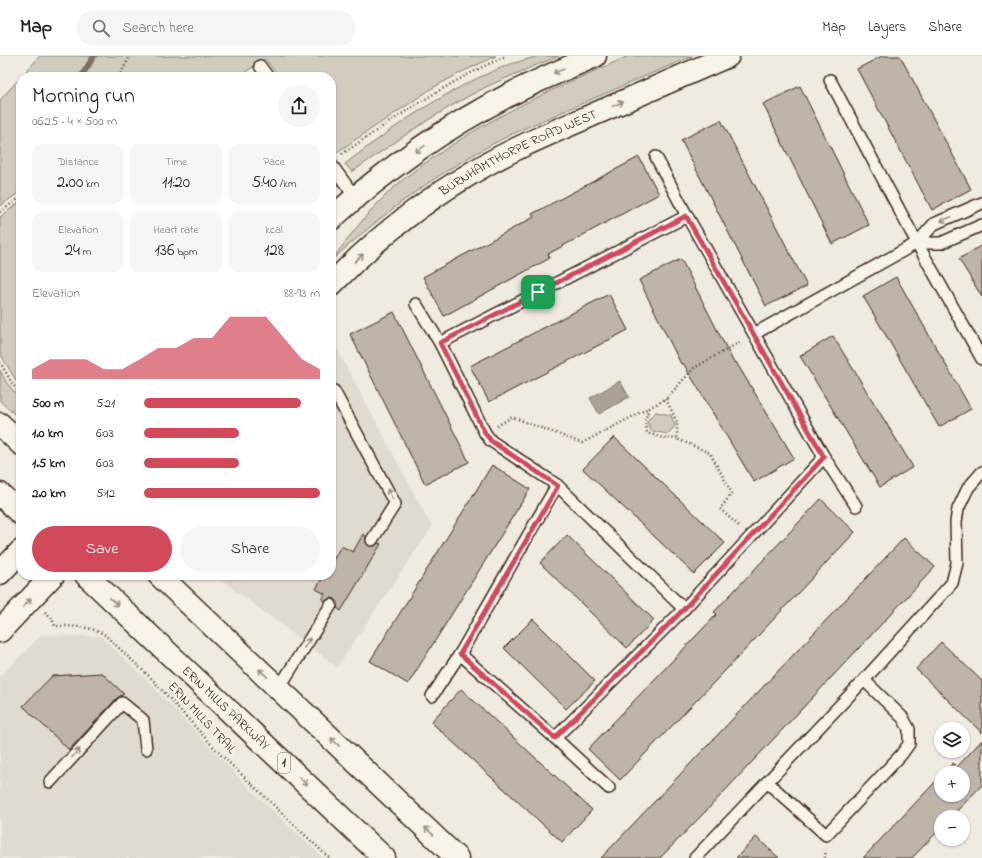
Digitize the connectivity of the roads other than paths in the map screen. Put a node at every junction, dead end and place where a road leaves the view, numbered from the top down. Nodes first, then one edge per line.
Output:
1 (595, 56) edge
2 (728, 56) edge
3 (260, 66) dead end
4 (264, 72) edge
5 (830, 80) dead end
6 (656, 157) dead end
7 (336, 171) edge
8 (355, 198) junction
9 (982, 203) edge
10 (336, 215) edge
11 (686, 216) junction
12 (982, 225) edge
13 (917, 243) junction
14 (336, 280) edge
15 (416, 304) dead end
16 (754, 334) junction
17 (440, 343) junction
18 (982, 359) edge
19 (336, 395) edge
20 (0, 424) edge
21 (16, 439) edge
22 (824, 457) junction
23 (982, 472) edge
24 (558, 486) junction
25 (0, 494) edge
26 (856, 506) dead end
27 (16, 509) edge
28 (372, 540) dead end
29 (16, 556) edge
30 (0, 574) edge
31 (48, 580) edge
32 (91, 580) edge
33 (165, 580) edge
34 (331, 605) dead end
35 (684, 609) junction
36 (0, 631) edge
37 (460, 654) junction
38 (864, 680) junction
39 (279, 688) junction
40 (432, 696) dead end
41 (555, 738) junction
42 (146, 749) dead end
43 (50, 782) dead end
44 (767, 782) junction
45 (609, 788) dead end
46 (384, 858) edge
47 (457, 858) edge
48 (696, 858) edge

1 -> 8 main road
14 -> 2 main road, BURNHAMTHORPE ROAD WEST
3 - 4 lane
5 - 13 lane
6 - 11 lane
7 - 8 lane
8 - 10 main road
9 -> 13 lane
11 - 16 lane
11 - 17 lane
12 - 13 lane
13 - 16 lane
13 - 18 lane
15 - 17 lane
16 - 22 lane
17 - 24 lane
28 -> 19 lane
20 - 21 main road
22 - 26 lane
22 - 35 lane
23 - 38 lane
24 - 35 lane
24 - 37 lane
25 - 27 main road
29 - 30 main road
36 -> 31 main road
32 -> 46 main road, ERIN MILLS PARKWAY / 1
39 -> 33 main road
39 -> 34 lane
35 - 41 lane
37 - 40 lane
37 - 41 lane
38 - 44 lane
38 - 44 lane
47 -> 39 main road
41 - 45 lane
43 -> 42 lane
44 - 48 lane

